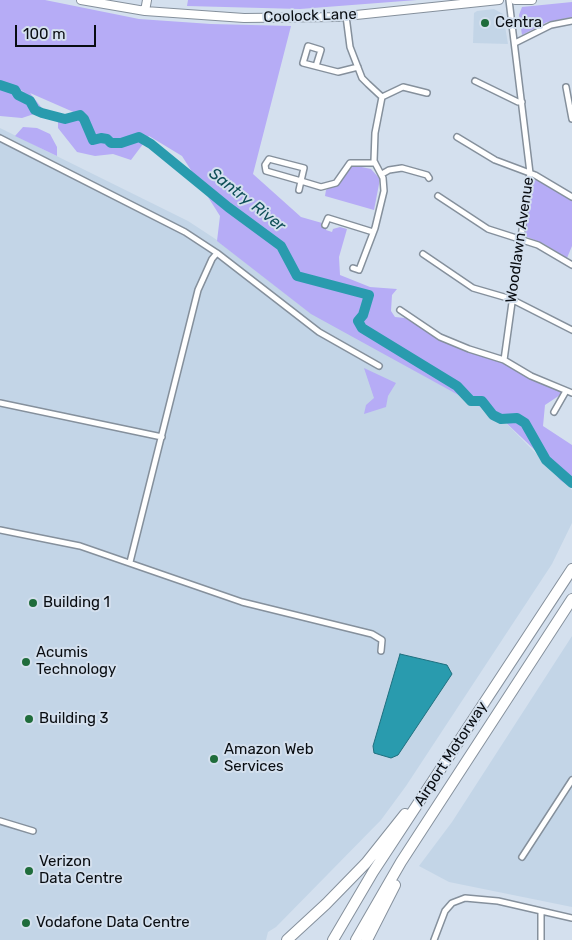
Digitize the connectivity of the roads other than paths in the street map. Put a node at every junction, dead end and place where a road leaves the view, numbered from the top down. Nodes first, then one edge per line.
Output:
1 (81, 0) edge
2 (147, 0) edge
3 (499, 0) edge
4 (509, 0) edge
5 (515, 0) edge
6 (532, 0) edge
7 (145, 11) junction
8 (346, 16) junction
9 (572, 21) edge
10 (515, 43) junction
11 (316, 66) dead end
12 (358, 67) junction
13 (475, 81) dead end
14 (566, 87) dead end
15 (427, 93) dead end
16 (569, 95) edge
17 (382, 97) junction
18 (522, 102) junction
19 (572, 119) edge
20 (457, 137) dead end
21 (0, 138) edge
22 (375, 163) junction
23 (530, 172) junction
24 (382, 174) junction
25 (429, 178) dead end
26 (301, 181) junction
27 (299, 190) dead end
28 (438, 196) dead end
29 (572, 197) edge
30 (325, 225) dead end
31 (373, 232) junction
32 (520, 240) junction
33 (217, 253) junction
34 (423, 254) dead end
35 (572, 266) edge
36 (353, 268) dead end
37 (511, 299) junction
38 (400, 310) dead end
39 (572, 330) edge
40 (504, 360) junction
41 (379, 366) dead end
42 (569, 392) edge
43 (0, 403) edge
44 (554, 412) dead end
45 (162, 437) junction
46 (0, 530) edge
47 (130, 562) junction
48 (572, 570) edge
49 (572, 598) edge
50 (381, 651) dead end
51 (440, 768) junction
52 (572, 780) edge
53 (442, 798) junction
54 (0, 821) edge
55 (33, 831) dead end
56 (522, 857) dead end
57 (373, 872) junction
58 (541, 912) junction
59 (572, 918) edge
60 (369, 938) edge
61 (286, 940) edge
62 (325, 940) edge
63 (333, 940) edge
64 (356, 940) edge
65 (434, 940) edge
66 (541, 940) edge

1 - 7 main road, Coolock Lane
2 - 7 main road
3 - 8 main road, Coolock Lane
4 - 10 street, Woodlawn Avenue
5 - 6 main road
7 - 8 main road, Coolock Lane
8 - 12 street
9 - 10 street
10 - 18 street, Woodlawn Avenue
11 - 12 street
12 - 17 street
13 - 18 street
14 - 16 street
15 - 17 street
16 - 19 street
17 - 22 street
18 - 23 street, Woodlawn Avenue
20 - 23 street
21 - 33 street
22 - 24 street
22 - 26 street
23 - 29 street
23 - 32 street, Woodlawn Avenue
24 - 25 street
24 - 31 street
26 - 26 street
26 - 27 street
28 - 32 street
30 - 31 street
31 - 36 street
32 - 35 street
32 - 37 street, Woodlawn Avenue
33 - 41 street
33 - 45 street
34 - 37 street
37 - 39 street
37 - 40 street, Woodlawn Avenue
38 - 40 street
40 - 42 street
42 - 44 street
43 - 45 street
45 - 47 street
46 - 47 street
47 - 50 street
48 - 51 highway, Airport Motorway
49 - 53 highway, Airport Motorway
51 - 57 highway, Airport Motorway
51 - 61 highway
52 - 56 street
53 - 60 highway
53 - 64 highway, Airport Motorway
54 - 55 street
57 - 62 highway
57 - 63 highway, Airport Motorway
58 - 59 street
58 - 65 street
58 - 66 street

